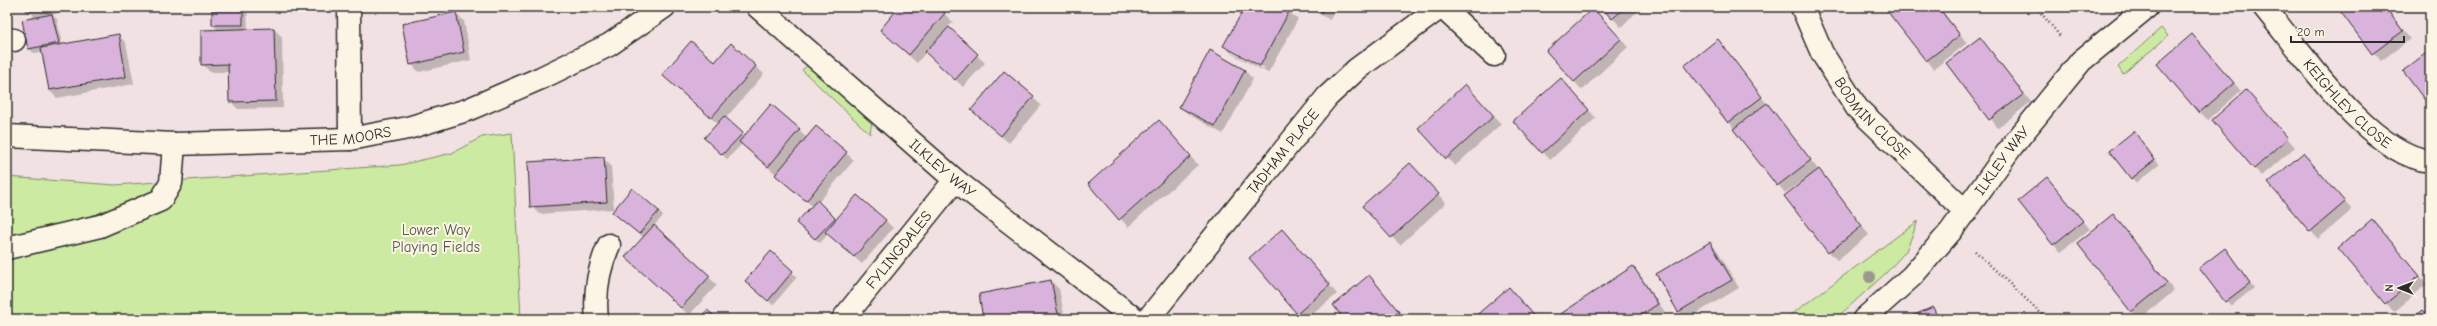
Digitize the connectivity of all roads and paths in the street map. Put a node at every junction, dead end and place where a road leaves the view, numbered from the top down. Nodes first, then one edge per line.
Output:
1 (349, 7) edge
2 (664, 7) edge
3 (758, 7) edge
4 (1441, 7) edge
5 (1802, 7) edge
6 (2036, 7) edge
7 (2147, 7) edge
8 (2264, 7) edge
9 (1494, 55) dead end
10 (2081, 61) junction
11 (7, 136) edge
12 (350, 139) junction
13 (174, 144) junction
14 (2430, 161) edge
15 (955, 180) junction
16 (1966, 212) junction
17 (1951, 231) junction
18 (609, 245) dead end
19 (7, 248) edge
20 (597, 319) edge
21 (843, 319) edge
22 (1135, 319) edge
23 (1148, 319) edge
24 (1864, 319) edge
25 (2047, 319) edge

1 - 12 street
2 - 12 street, THE MOORS
3 - 15 street, ILKLEY WAY
4 - 9 street, TADHAM PLACE
4 - 23 street, TADHAM PLACE
5 - 16 street, BODMIN CLOSE
6 - 10 path
7 - 10 street, ILKLEY WAY
8 - 14 street, KEIGHLEY CLOSE
10 - 16 street, ILKLEY WAY
11 - 13 street, THE MOORS
12 - 13 street, THE MOORS
13 - 19 street
15 - 21 street, FYLINGDALES
15 - 22 street, ILKLEY WAY
16 - 17 street, ILKLEY WAY
17 - 24 street, ILKLEY WAY
17 - 25 path
18 - 20 street

